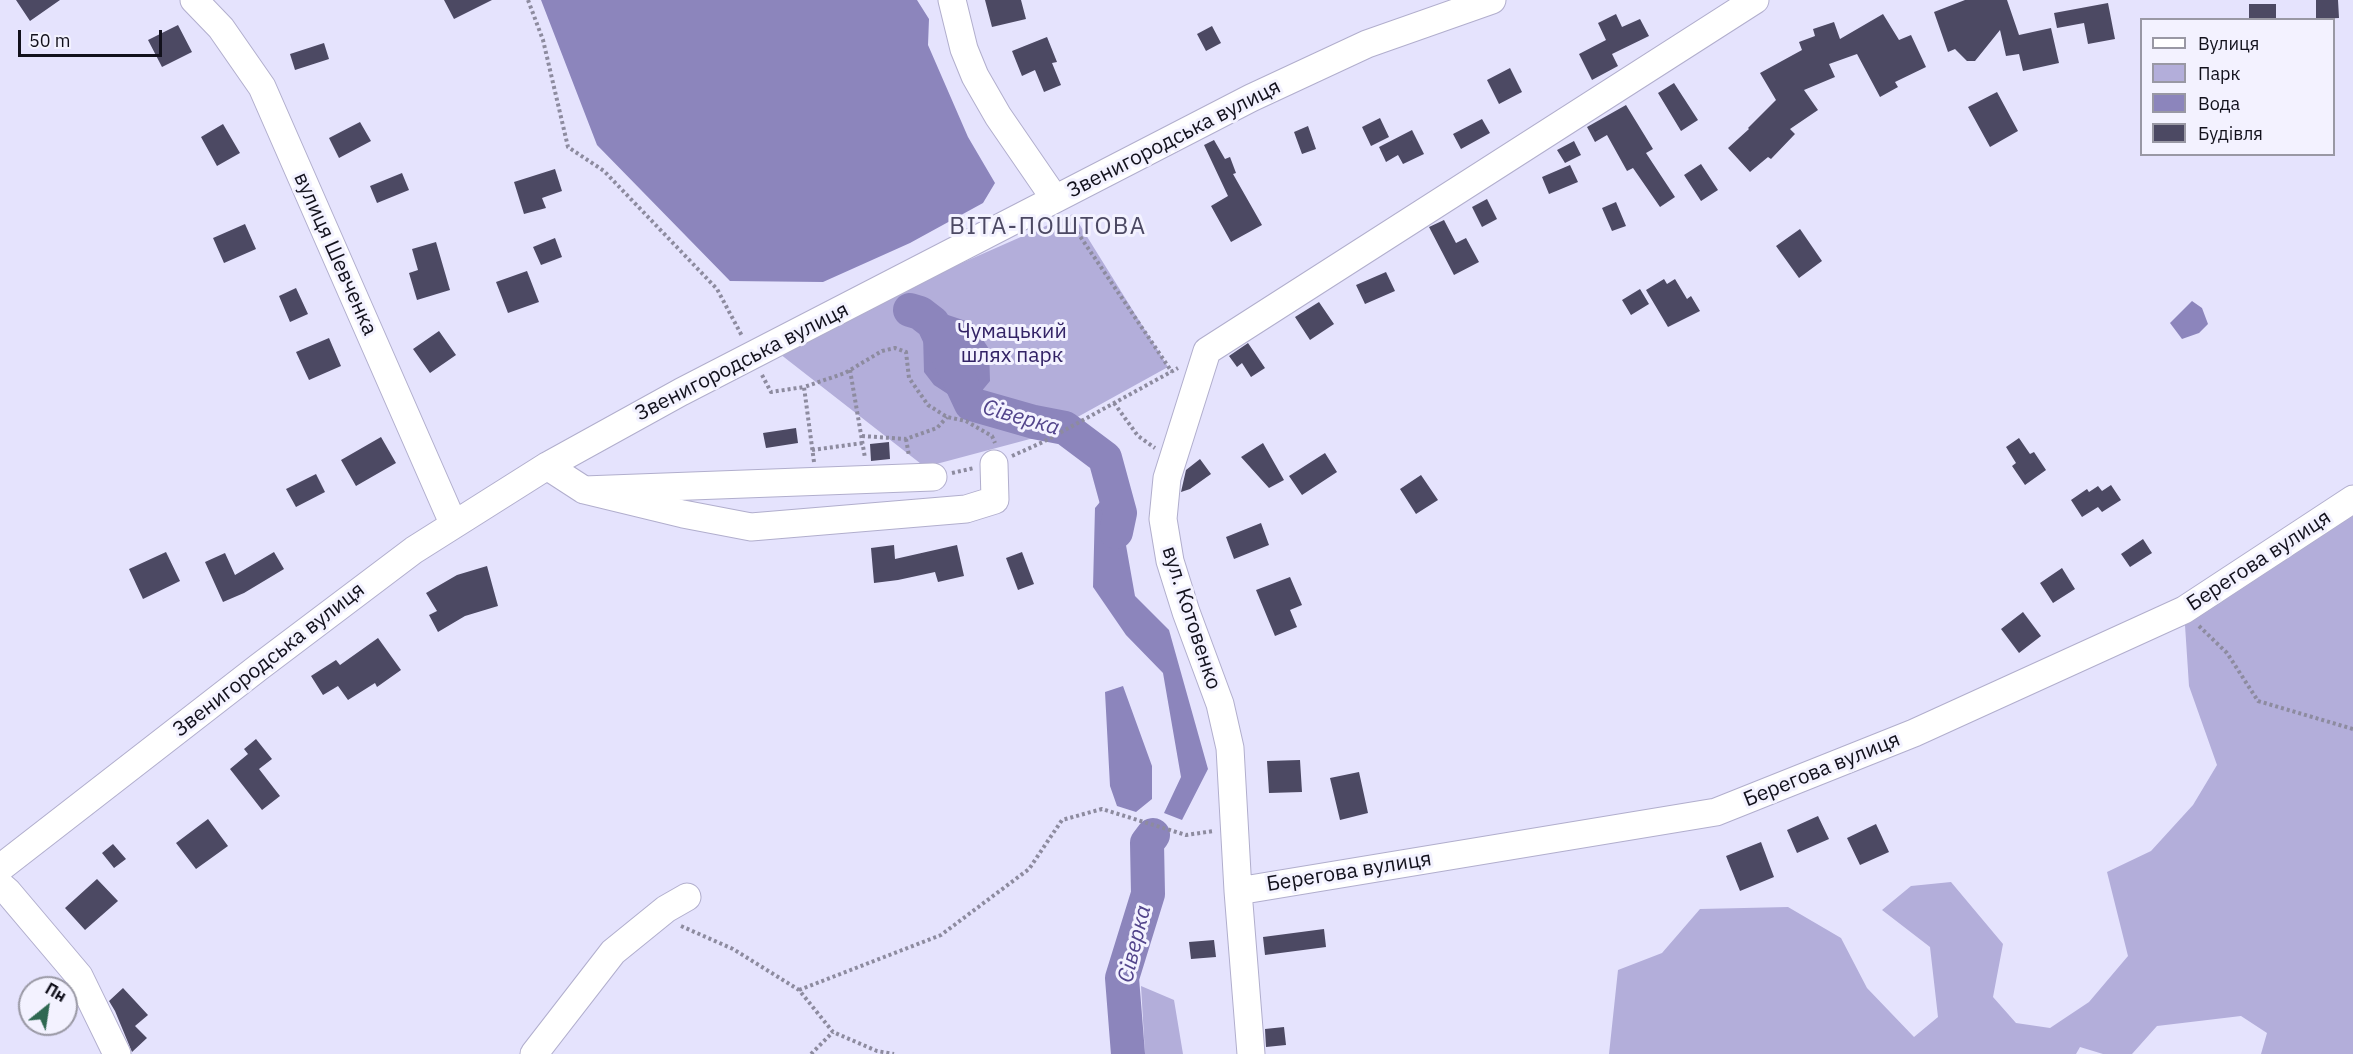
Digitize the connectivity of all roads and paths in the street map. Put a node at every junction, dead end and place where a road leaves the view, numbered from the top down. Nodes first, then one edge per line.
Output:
1 (194, 0) edge
2 (528, 0) edge
3 (952, 0) edge
4 (1492, 0) edge
5 (1755, 0) edge
6 (1055, 200) junction
7 (1207, 351) junction
8 (753, 356) junction
9 (850, 370) junction
10 (1172, 371) junction
11 (804, 387) junction
12 (1194, 389) junction
13 (1114, 403) junction
14 (947, 417) junction
15 (862, 436) junction
16 (1043, 442) dead end
17 (863, 443) junction
18 (812, 450) junction
19 (997, 458) joint
20 (1172, 459) junction
21 (547, 466) junction
22 (933, 477) dead end
23 (869, 479) junction
24 (817, 481) junction
25 (584, 490) junction
26 (2353, 499) edge
27 (453, 523) junction
28 (2184, 610) junction
29 (2353, 729) edge
30 (1235, 828) junction
31 (0, 868) edge
32 (0, 885) edge
33 (1238, 891) junction
34 (687, 897) dead end
35 (657, 916) junction
36 (799, 990) junction
37 (833, 1032) junction
38 (117, 1054) edge
39 (534, 1054) edge
40 (811, 1054) edge
41 (894, 1054) edge
42 (1251, 1054) edge

1 - 27 street, вулиця Шевченка
2 - 8 path
3 - 6 street
4 - 6 street, Звенигородська вулиця
5 - 7 street
6 - 8 street, Звенигородська вулиця
6 - 10 path
7 - 10 path
7 - 12 street, вул. Котовенко
8 - 11 path
8 - 21 street, Звенигородська вулиця
9 - 11 path
9 - 14 path
9 - 15 path
10 - 12 path
10 - 13 path
11 - 18 path
12 - 20 street, вул. Котовенко
13 - 16 path
13 - 20 path
14 - 15 path
14 - 19 path
15 - 17 path
17 - 18 path
17 - 23 path
18 - 24 path
19 - 25 street
20 - 30 street, вул. Котовенко
21 - 25 street
21 - 27 street, Звенигородська вулиця
22 - 23 street
23 - 24 street
24 - 25 street
26 - 28 street, Берегова вулиця
27 - 31 street, Звенигородська вулиця
28 - 29 path
28 - 33 street, Берегова вулиця
30 - 33 street, вул. Котовенко
30 - 36 path
32 - 38 street
33 - 42 street, вул. Котовенко
34 - 35 street
35 - 36 path
35 - 39 street
36 - 37 path
37 - 40 path
37 - 41 path

